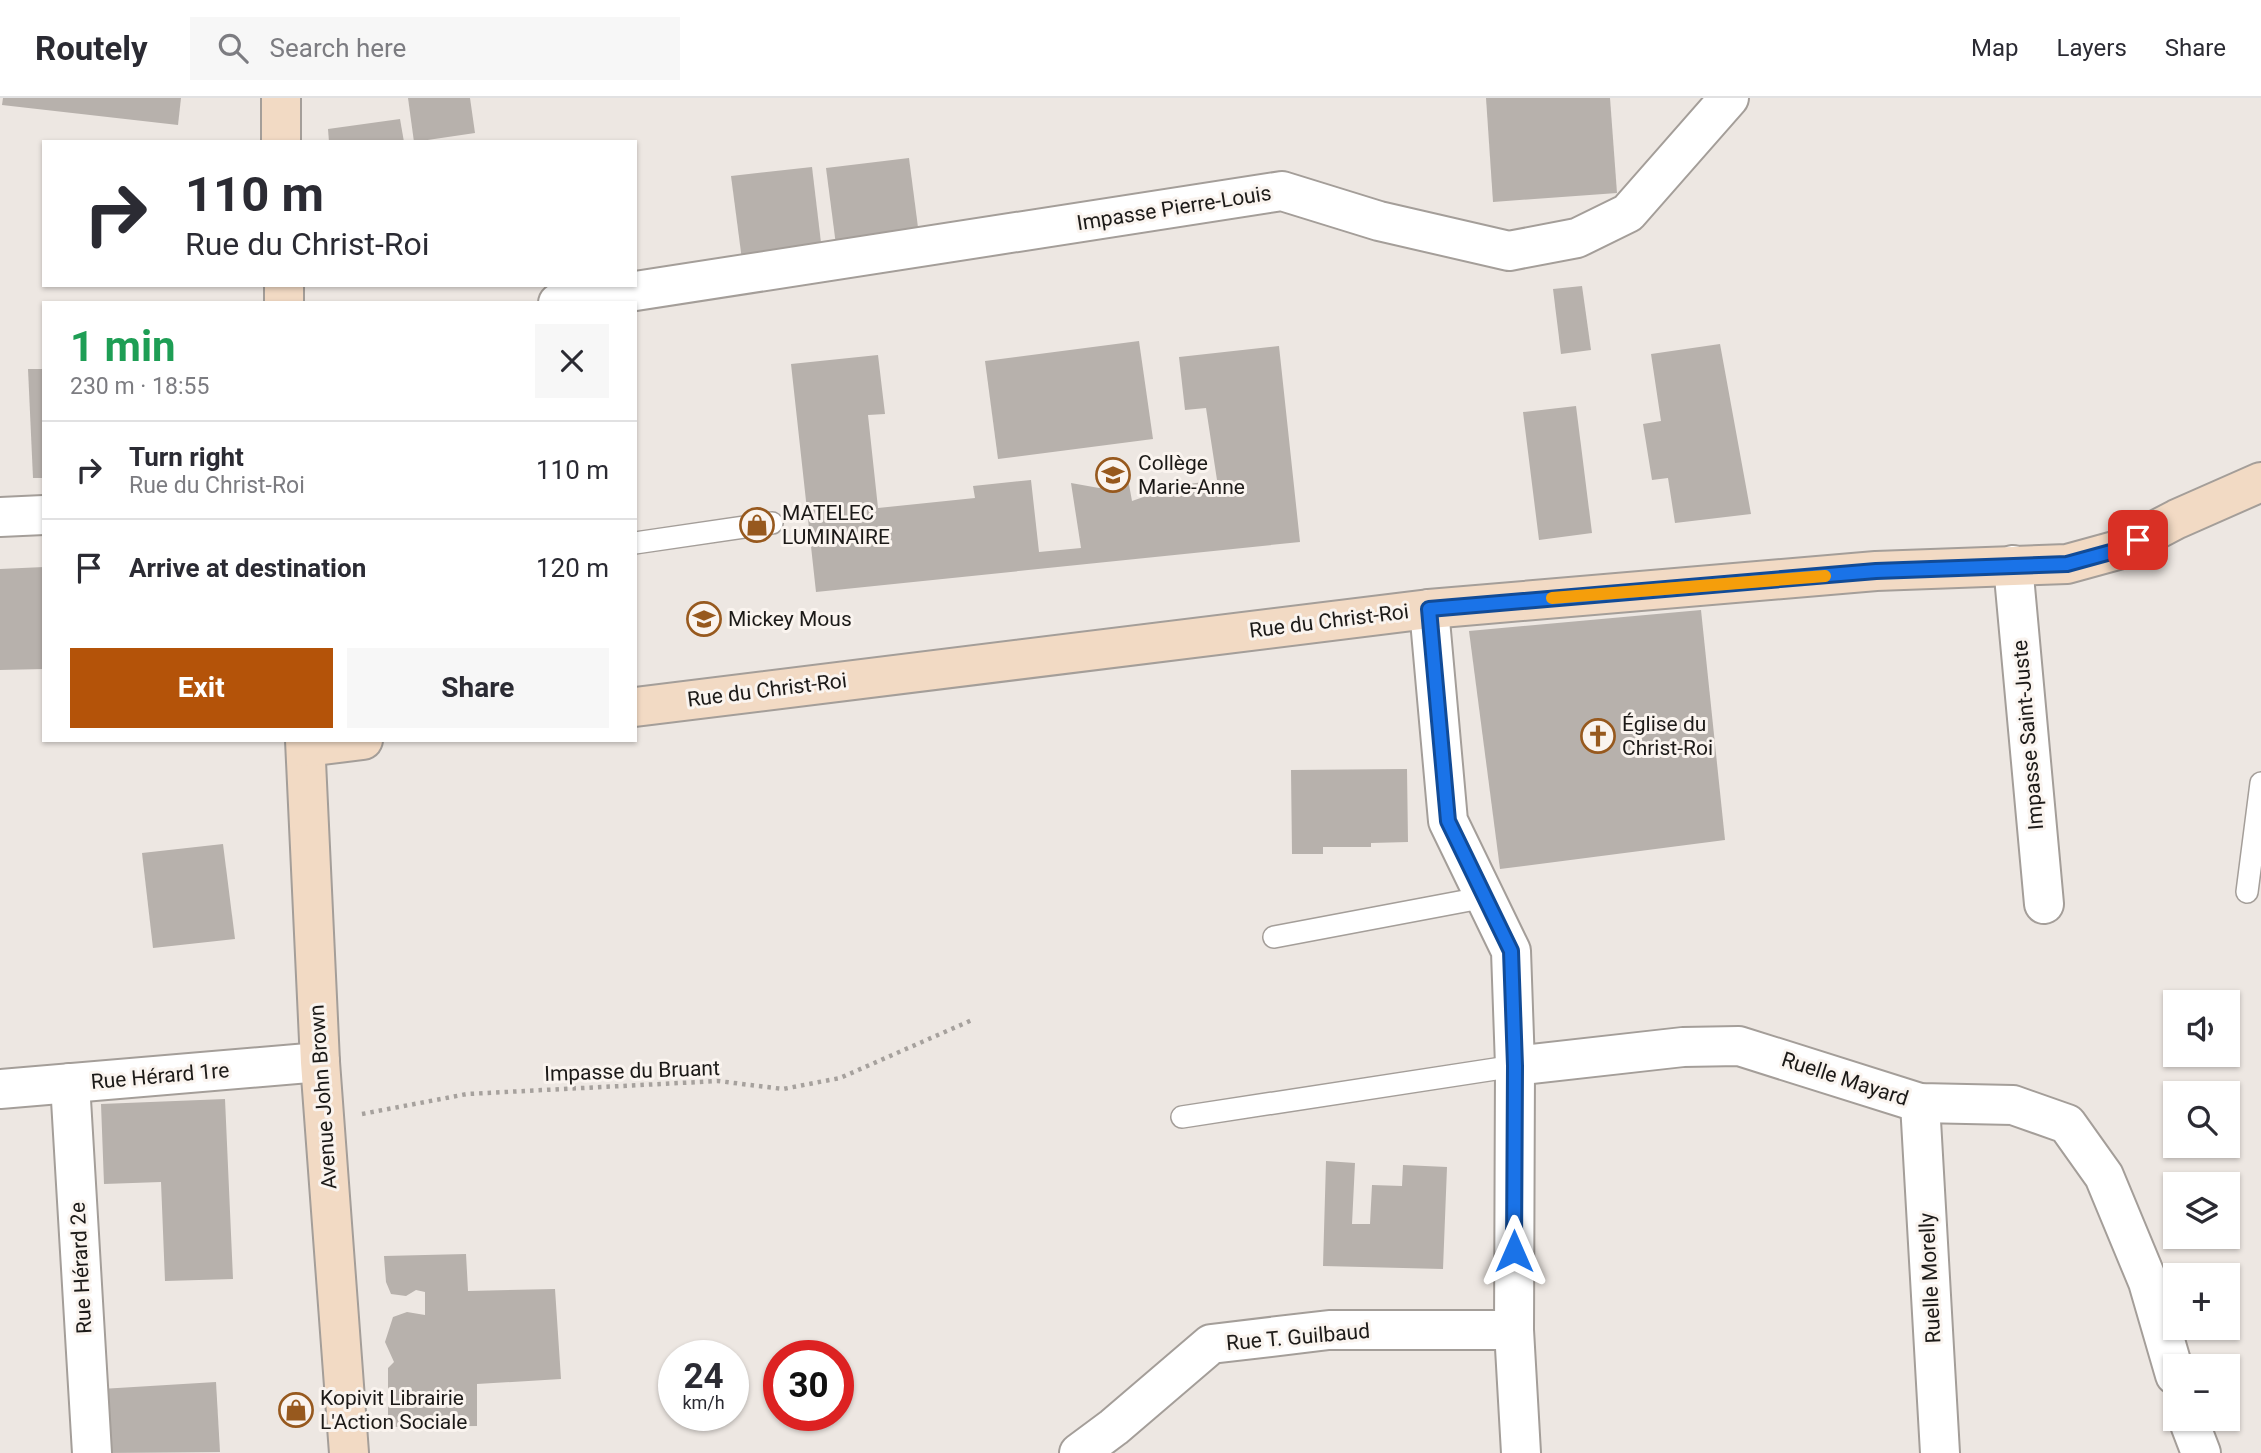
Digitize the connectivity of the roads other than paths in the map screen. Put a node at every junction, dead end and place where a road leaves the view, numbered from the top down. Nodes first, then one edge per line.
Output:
1 (281, 98) edge
2 (1729, 98) edge
3 (281, 140) edge
4 (571, 301) edge
5 (2261, 482) edge
6 (42, 515) edge
7 (0, 517) edge
8 (772, 523) dead end
9 (637, 543) edge
10 (2013, 565) junction
11 (1429, 609) junction
12 (637, 707) edge
13 (334, 742) edge
14 (305, 744) edge
15 (2261, 783) edge
16 (2247, 892) dead end
17 (1486, 897) junction
18 (2045, 904) dead end
19 (1274, 937) dead end
20 (320, 1062) junction
21 (1515, 1066) junction
22 (70, 1083) junction
23 (0, 1089) edge
24 (1920, 1103) junction
25 (1182, 1116) dead end
26 (1514, 1330) junction
27 (2169, 1354) edge
28 (2193, 1431) edge
29 (92, 1453) edge
30 (349, 1453) edge
31 (1079, 1453) edge
32 (1521, 1453) edge
33 (1940, 1453) edge
34 (2201, 1453) edge

1 - 3 street
2 - 4 street, Impasse Pierre-Louis
5 - 10 street, Rue du Christ-Roi
6 - 7 street
8 - 9 lane
10 - 11 street, Rue du Christ-Roi
10 - 18 street, Impasse Saint-Juste
11 - 12 street, Rue du Christ-Roi
11 - 17 street
13 - 14 street
14 - 20 street, Avenue John Brown
15 - 16 lane
17 - 19 lane
17 - 21 street
20 - 22 street, Rue Hérard 1re
20 - 30 street, Avenue John Brown
21 - 24 street, Ruelle Mayard
21 - 25 lane
21 - 26 street
22 - 23 street, Rue Hérard 1re
22 - 29 street, Rue Hérard 2e
24 - 27 street, Ruelle Mayard
24 - 33 street, Ruelle Morelly
26 - 31 street, Rue T. Guilbaud
26 - 32 street
28 - 34 street

